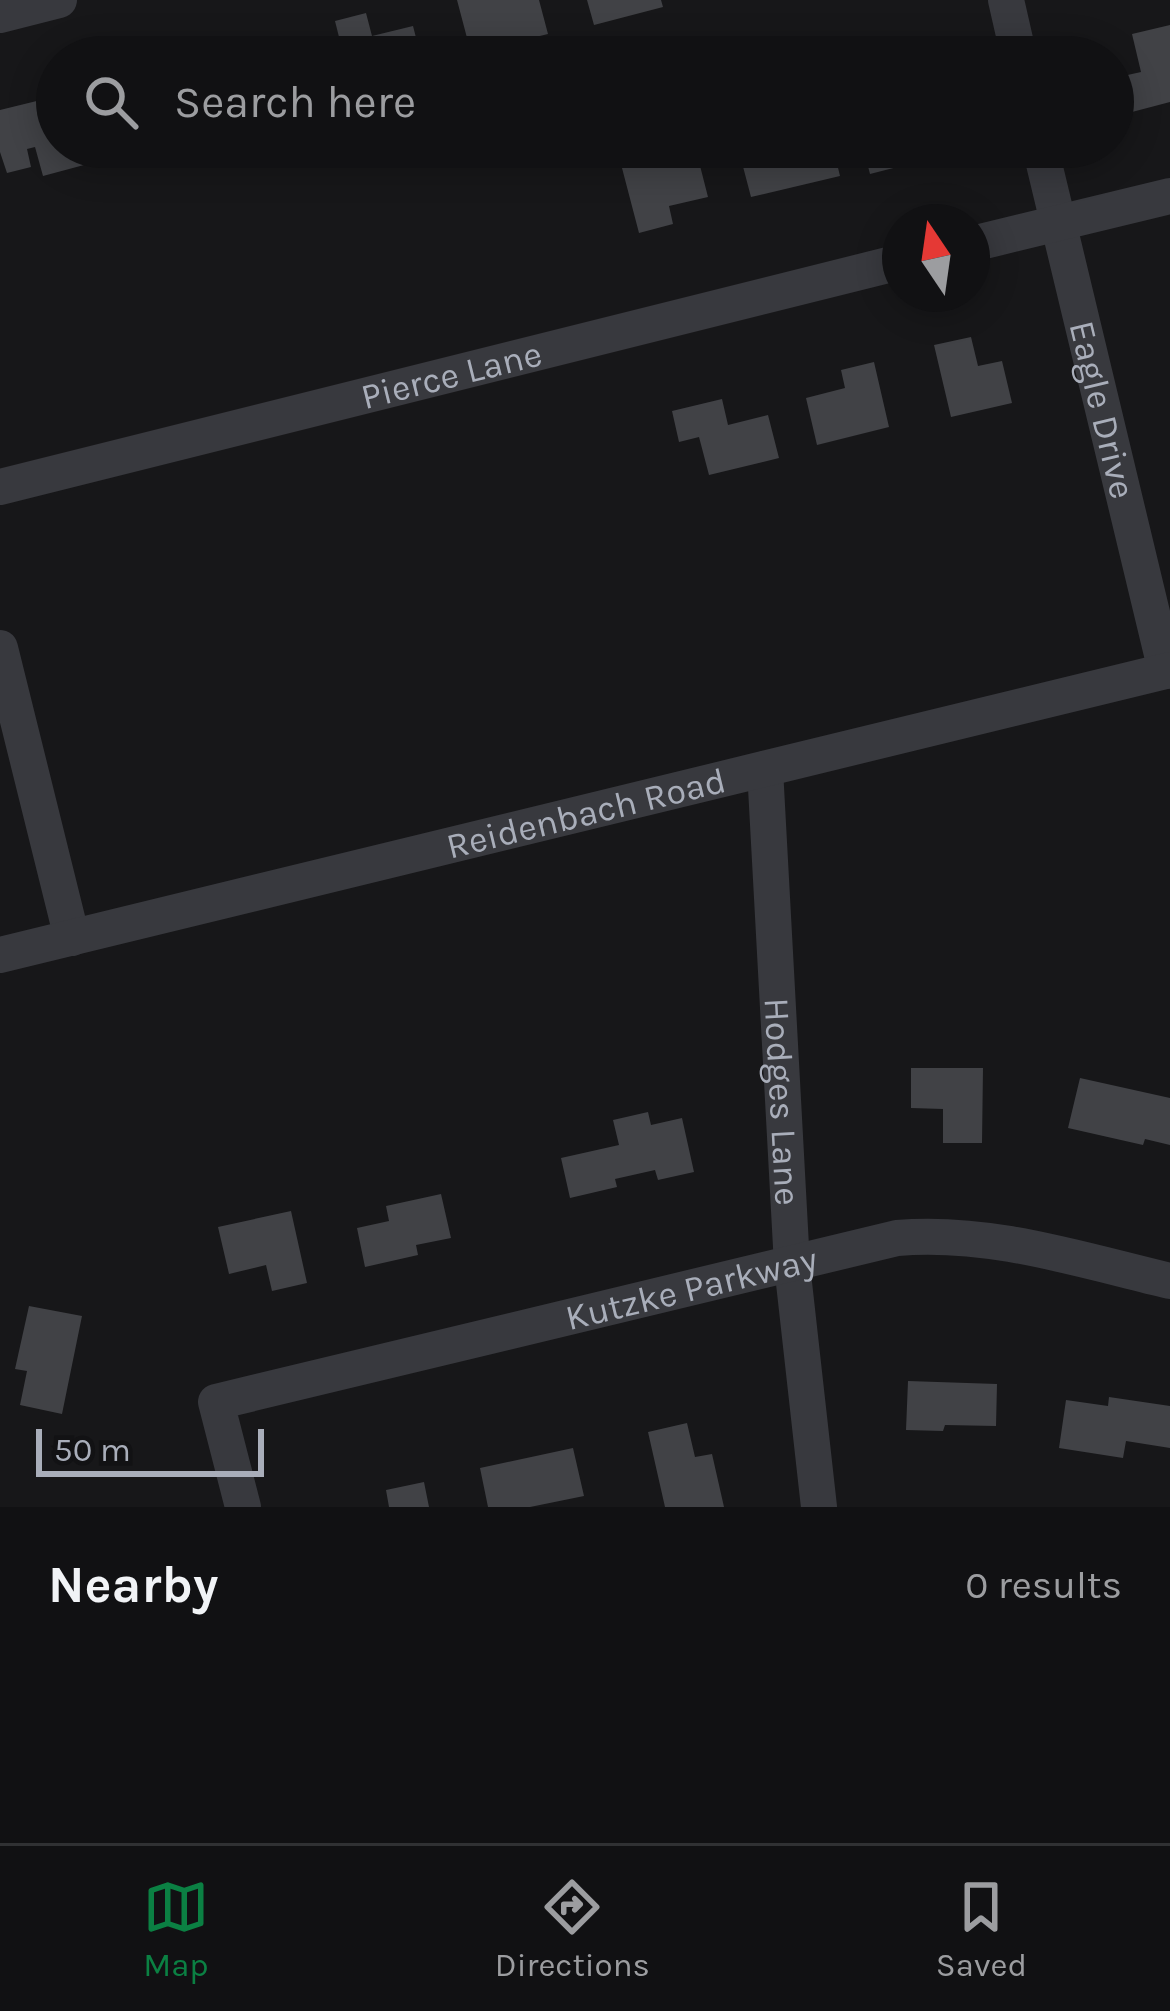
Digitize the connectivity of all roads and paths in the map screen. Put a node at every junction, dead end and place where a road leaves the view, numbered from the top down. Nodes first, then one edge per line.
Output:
1 (59, 0) edge
2 (1006, 0) edge
3 (0, 15) edge
4 (1014, 36) edge
5 (1045, 168) edge
6 (1170, 196) edge
7 (1058, 223) junction
8 (990, 240) edge
9 (882, 266) edge
10 (0, 487) edge
11 (0, 648) edge
12 (1168, 670) edge
13 (765, 769) junction
14 (71, 938) junction
15 (0, 955) edge
16 (792, 1264) junction
17 (1170, 1281) edge
18 (243, 1507) edge
19 (819, 1507) edge

1 - 3 street
2 - 4 street
5 - 7 street, Eagle Drive
6 - 7 street
7 - 8 street
7 - 12 street, Eagle Drive
9 - 10 street, Pierce Lane
11 - 14 street
12 - 13 street, Reidenbach Road
13 - 14 street, Reidenbach Road
13 - 16 street, Hodges Lane
14 - 15 street, Reidenbach Road
16 - 17 street, Kutzke Parkway
16 - 18 street, Kutzke Parkway
16 - 19 street, Hodges Lane

